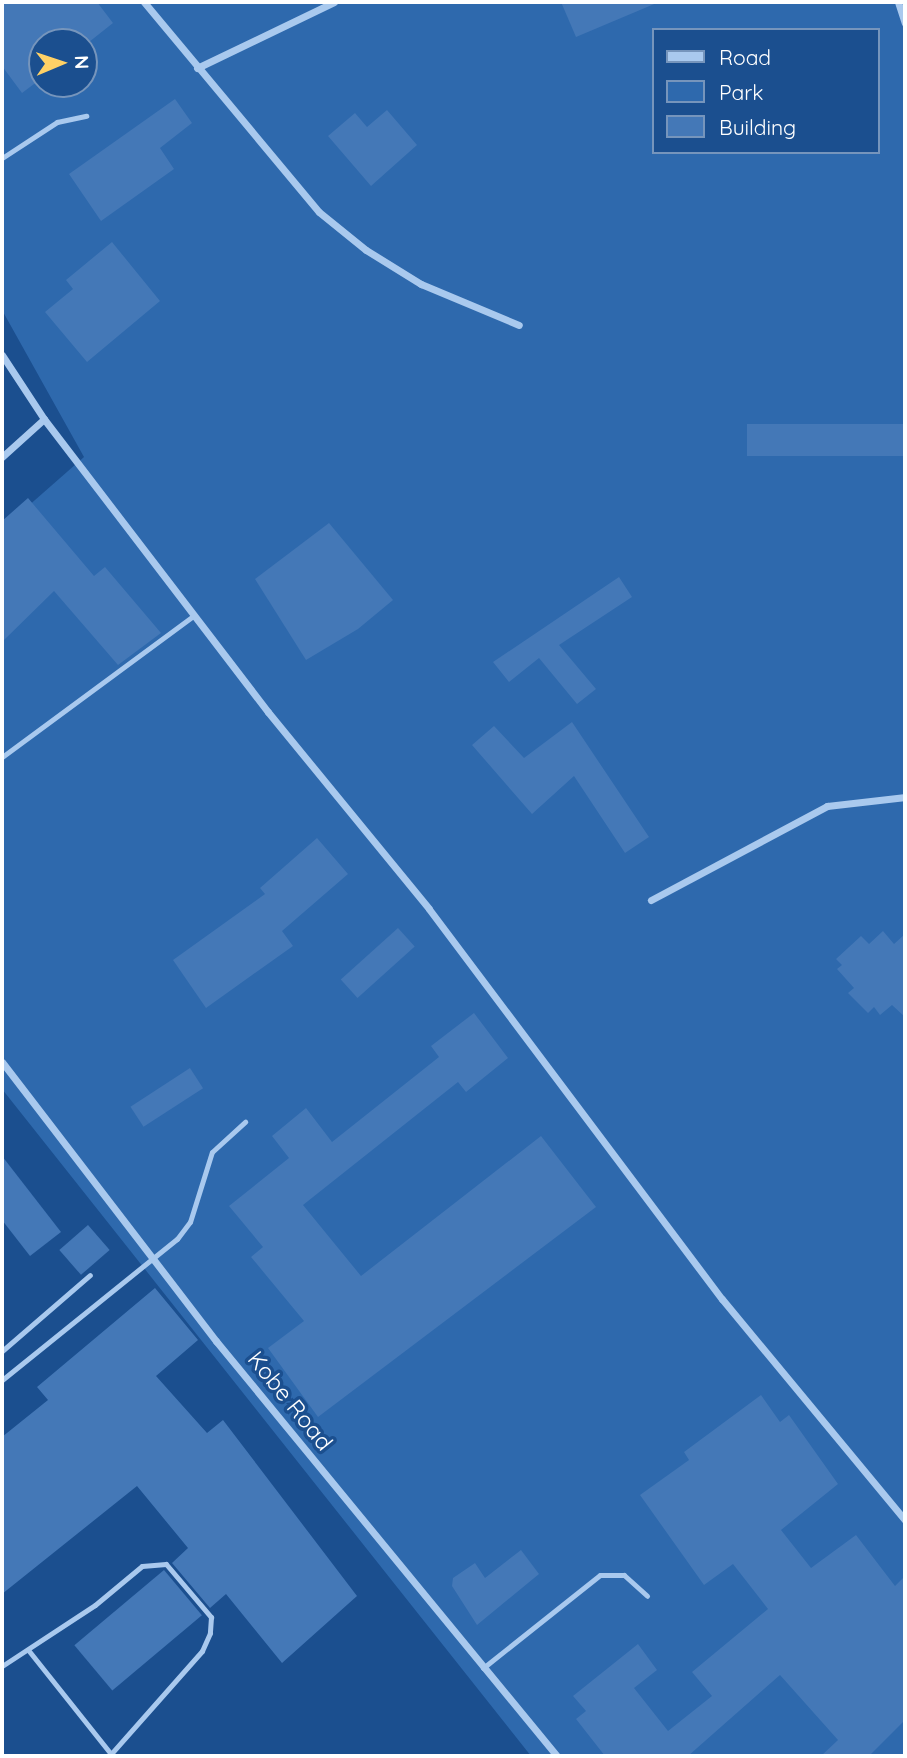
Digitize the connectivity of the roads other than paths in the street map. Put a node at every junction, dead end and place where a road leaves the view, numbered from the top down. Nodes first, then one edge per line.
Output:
1 (145, 2) edge
2 (334, 2) edge
3 (898, 2) edge
4 (905, 23) edge
5 (197, 68) junction
6 (86, 116) dead end
7 (2, 158) edge
8 (519, 325) dead end
9 (2, 355) edge
10 (44, 419) junction
11 (2, 457) edge
12 (194, 616) junction
13 (2, 757) edge
14 (905, 797) edge
15 (651, 900) dead end
16 (2, 1062) edge
17 (245, 1122) dead end
18 (152, 1258) junction
19 (90, 1275) dead end
20 (2, 1351) edge
21 (2, 1380) edge
22 (905, 1520) edge
23 (647, 1595) dead end
24 (29, 1651) junction
25 (2, 1666) edge
26 (483, 1668) junction
27 (110, 1755) edge
28 (557, 1756) edge

1 - 5 street
2 - 5 street
3 - 4 street
5 - 8 street
6 - 7 lane
9 - 10 street
10 - 11 street
10 - 12 street
12 - 13 lane
12 - 22 street
14 - 15 street
16 - 18 street, Kobe Road
17 - 18 lane
18 - 21 lane
18 - 26 street, Kobe Road
19 - 20 lane
23 - 26 lane
24 - 25 lane
24 - 27 lane
24 - 27 lane
26 - 28 street, Kobe Road

